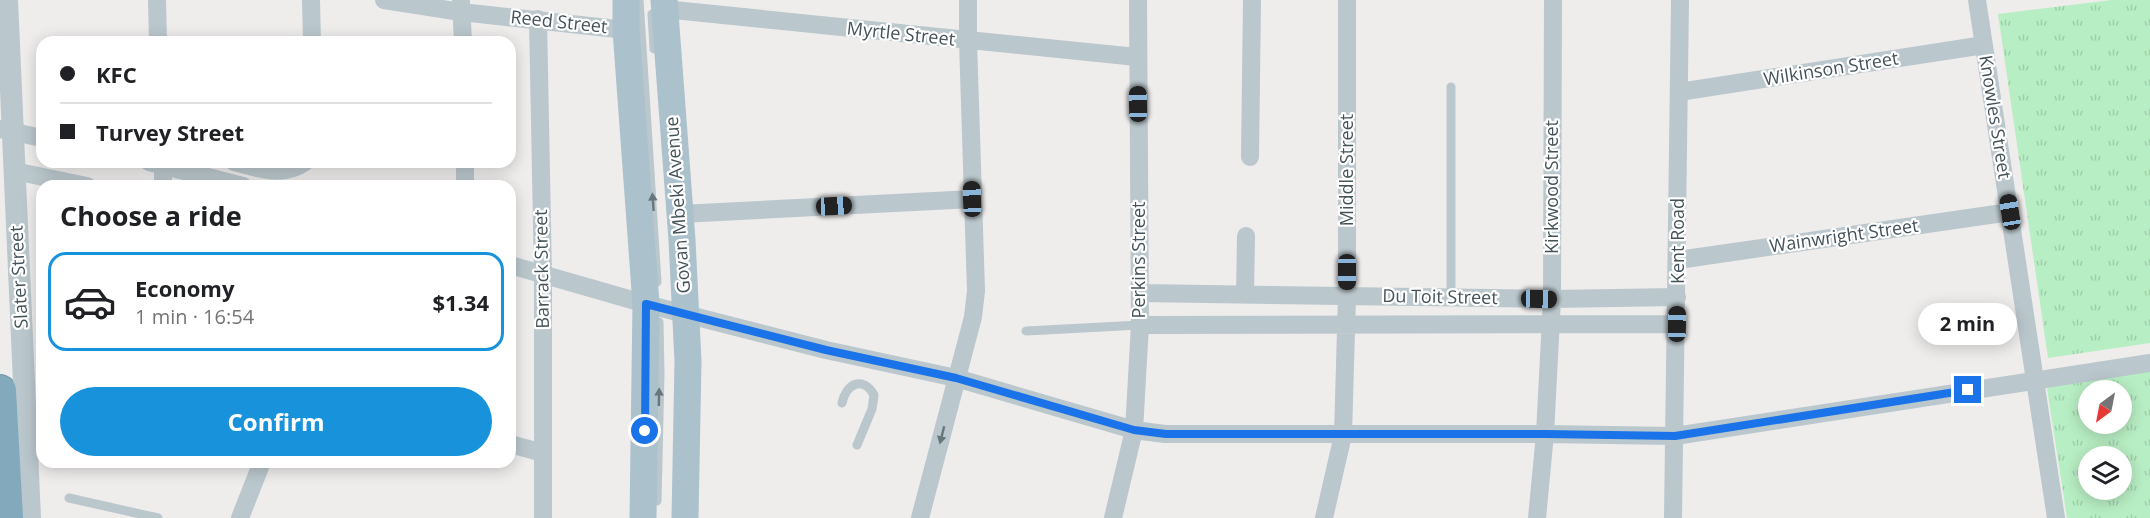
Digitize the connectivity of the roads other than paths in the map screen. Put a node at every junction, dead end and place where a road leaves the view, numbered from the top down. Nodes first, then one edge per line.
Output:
1 (8, 0) edge
2 (157, 0) edge
3 (311, 0) edge
4 (384, 0) edge
5 (626, 0) edge
6 (639, 0) edge
7 (968, 0) edge
8 (1138, 0) edge
9 (1252, 0) edge
10 (1347, 0) edge
11 (1553, 0) edge
12 (1680, 0) edge
13 (1977, 0) edge
14 (660, 3) edge
15 (461, 6) edge
16 (538, 19) junction
17 (626, 30) junction
18 (159, 36) edge
19 (312, 36) edge
20 (463, 36) edge
21 (968, 41) junction
22 (1984, 45) junction
23 (1137, 57) junction
24 (655, 60) dead end
25 (1451, 87) dead end
26 (1679, 92) junction
27 (0, 129) edge
28 (36, 137) edge
29 (1250, 157) dead end
30 (172, 168) edge
31 (265, 168) edge
32 (295, 168) edge
33 (14, 171) junction
34 (58, 180) edge
35 (220, 180) edge
36 (972, 199) junction
37 (2010, 212) junction
38 (681, 214) junction
39 (1246, 236) dead end
40 (1678, 260) junction
41 (516, 267) edge
42 (543, 276) junction
43 (1140, 292) junction
44 (1245, 294) junction
45 (1347, 294) junction
46 (1451, 297) junction
47 (1677, 297) junction
48 (1552, 299) junction
49 (668, 309) junction
50 (1551, 324) junction
51 (1677, 324) junction
52 (1140, 325) junction
53 (1347, 325) junction
54 (1026, 331) dead end
55 (2150, 363) edge
56 (956, 378) junction
57 (677, 380) dead end
58 (2035, 380) junction
59 (0, 390) edge
60 (842, 403) dead end
61 (1134, 430) junction
62 (1545, 434) junction
63 (1343, 435) junction
64 (1675, 436) junction
65 (857, 445) dead end
66 (516, 446) edge
67 (676, 448) dead end
68 (543, 453) junction
69 (260, 468) edge
70 (69, 498) dead end
71 (650, 512) edge
72 (7, 518) edge
73 (30, 518) edge
74 (158, 518) edge
75 (240, 518) edge
76 (543, 518) edge
77 (685, 518) edge
78 (920, 518) edge
79 (1113, 518) edge
80 (1324, 518) edge
81 (1537, 518) edge
82 (1673, 518) edge
83 (2055, 518) edge

1 - 33 street, Slater Street
2 - 18 street
3 - 19 street
4 - 15 street, Reed Street
5 - 17 main road, Govan Mbeki Avenue
49 -> 6 lane
7 - 21 street
8 - 23 street, Perkins Street
9 - 29 street
10 - 45 street, Middle Street
11 - 48 street, Kirkwood Street
12 - 26 street, Kent Road
13 - 22 street, Knowles Street
14 - 21 street, Myrtle Street
14 - 24 lane
14 - 38 main road, Govan Mbeki Avenue
15 - 16 street, Reed Street
15 - 20 street
16 - 17 street, Reed Street
16 - 42 street, Barrack Street
17 - 49 main road, Govan Mbeki Avenue
21 - 23 street, Myrtle Street
21 - 36 street
22 - 26 street, Wilkinson Street
22 - 37 street, Knowles Street
23 - 43 street, Perkins Street
25 - 46 lane
26 - 40 street, Kent Road
27 - 28 street, bridge
30 - 35 street, bridge
31 - 32 street
33 - 34 street
33 - 73 street, Slater Street
36 - 38 street
36 - 56 street
37 - 40 street, Wainwright Street
37 - 58 street, Knowles Street
38 - 49 main road, Govan Mbeki Avenue
39 - 44 street
40 - 47 street, Kent Road
41 - 42 street
42 - 49 street
42 - 68 street, Barrack Street
43 - 44 street, Du Toit Street
43 - 52 street, Perkins Street
44 - 45 street, Du Toit Street
45 - 46 street, Du Toit Street
45 - 53 street, Middle Street
46 - 48 street, Du Toit Street
47 - 48 street, Du Toit Street
47 - 51 street, Kent Road
48 - 50 street, Kirkwood Street
49 - 56 street
71 -> 49 main road, Govan Mbeki Avenue
49 - 77 main road, Govan Mbeki Avenue
50 - 51 street
50 - 53 street
50 - 62 street, Kirkwood Street
51 - 64 street, Kent Road
52 - 53 street
52 - 54 lane
52 - 61 street, Perkins Street
53 - 63 street, Middle Street
55 - 58 street
56 - 61 street
56 -> 78 street
57 - 67 lane
58 - 64 street
58 - 83 street, Knowles Street
59 - 72 highway
60 - 65 lane
61 - 63 street
61 - 79 street, Perkins Street
62 - 63 street
62 - 64 street
62 - 81 street, Kirkwood Street
63 - 80 street, Middle Street
64 - 82 street, Kent Road
66 - 68 street
68 - 76 street, Barrack Street
69 - 75 street
70 - 74 lane

